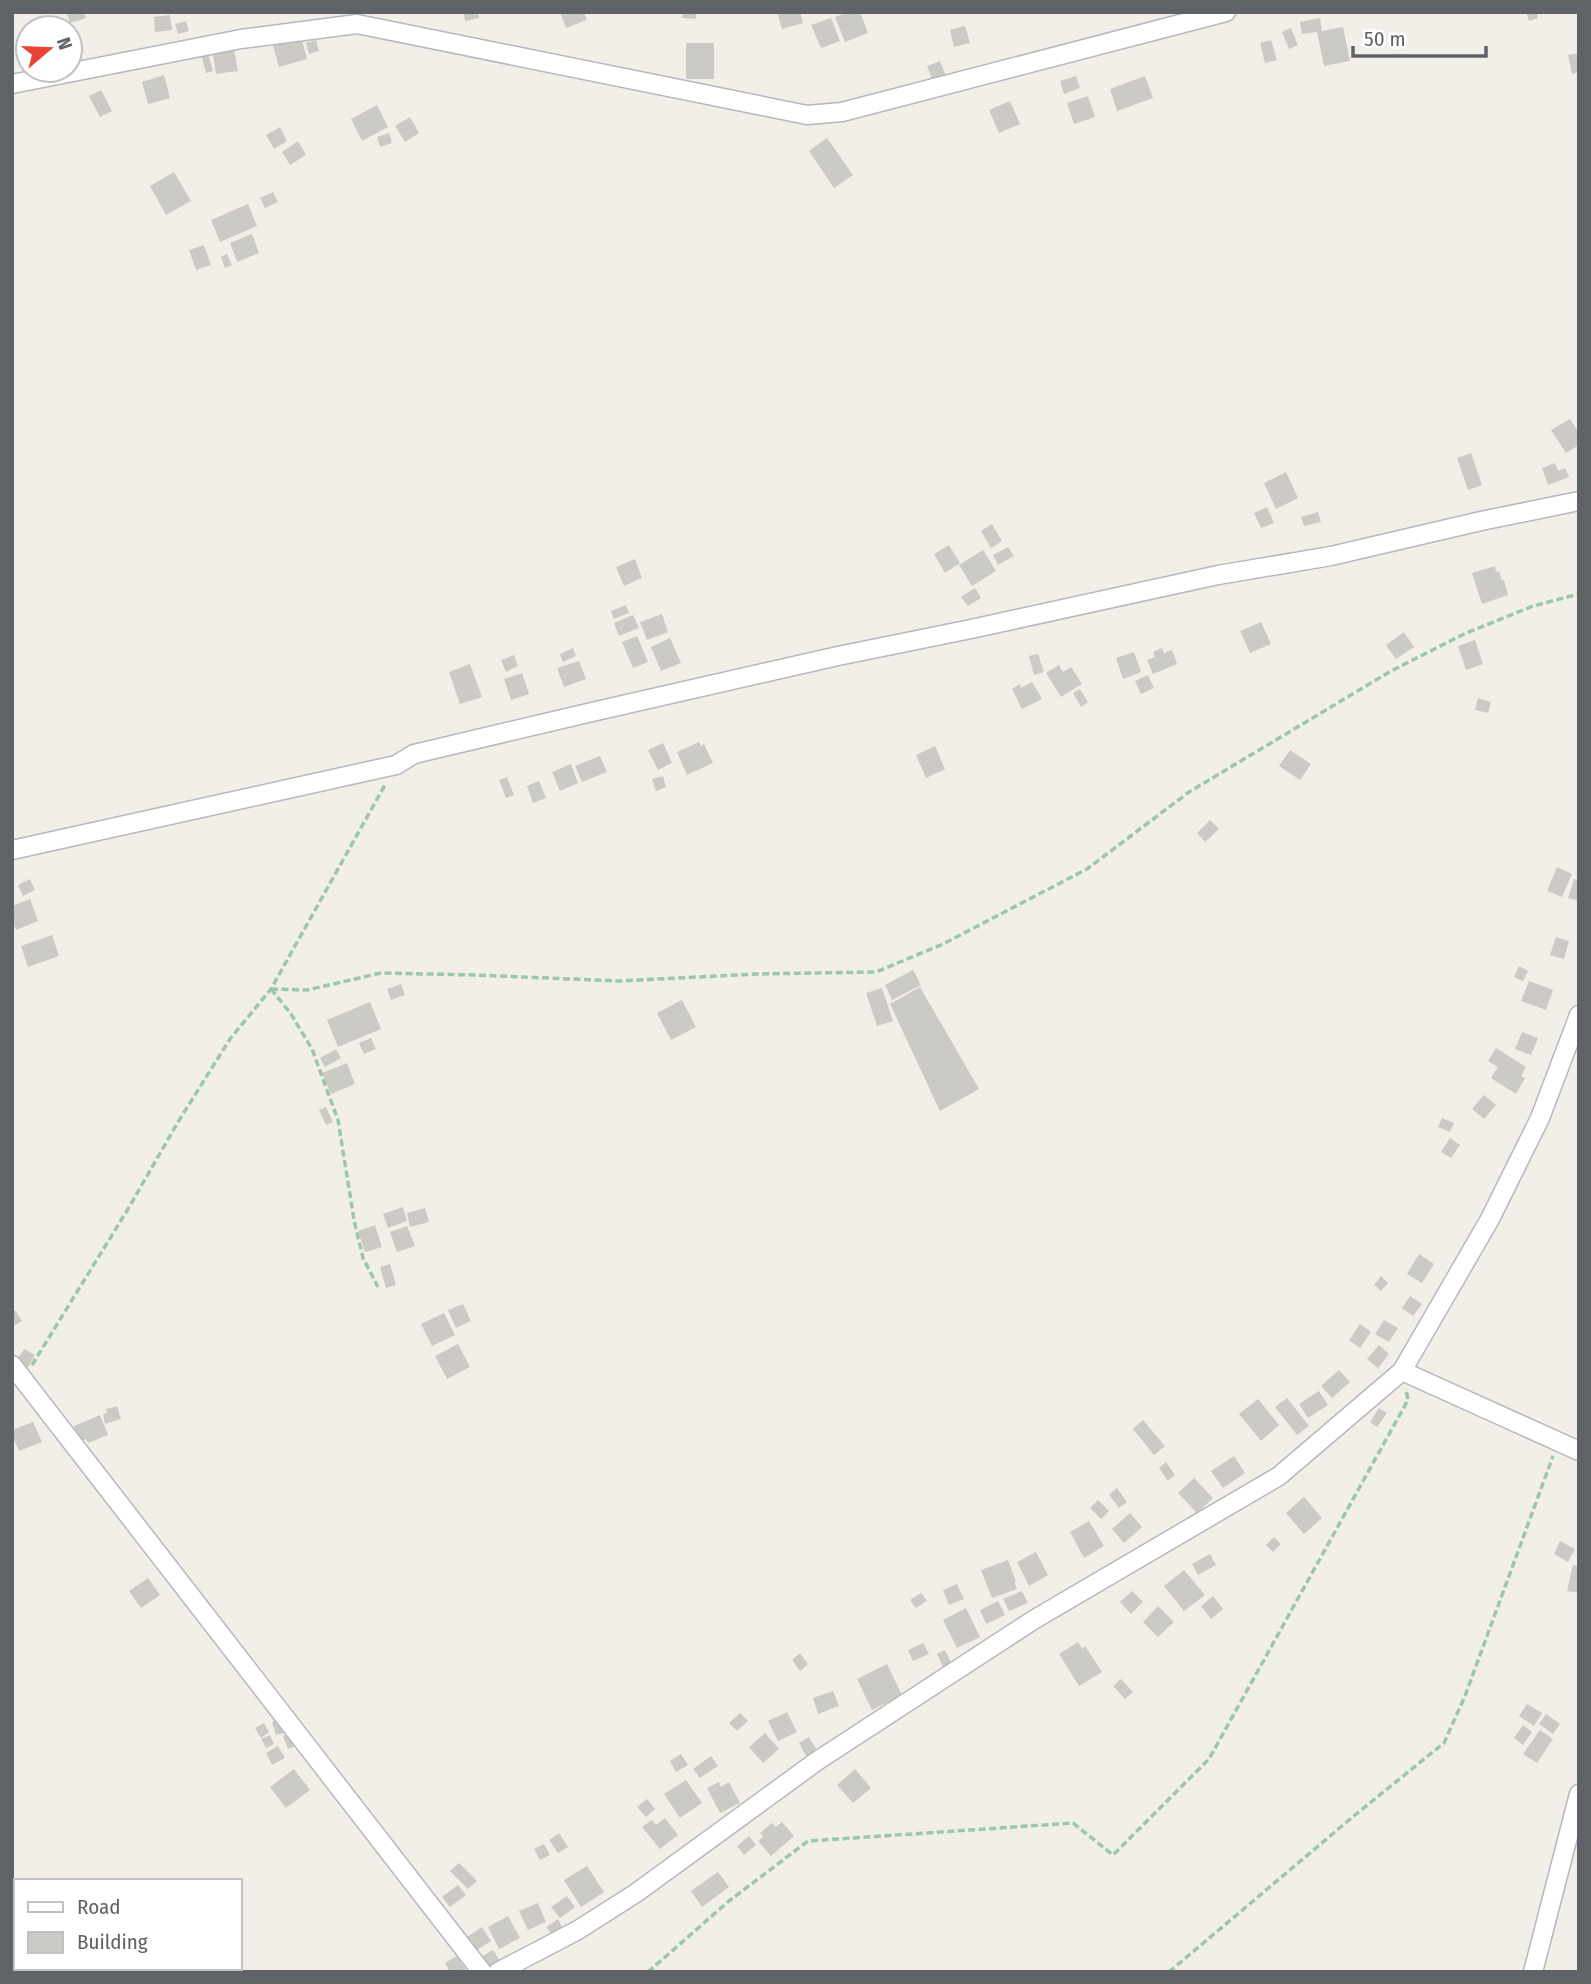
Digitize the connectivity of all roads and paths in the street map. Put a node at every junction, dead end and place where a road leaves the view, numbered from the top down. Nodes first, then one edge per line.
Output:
1 (1226, 12) edge
2 (12, 84) edge
3 (1579, 501) edge
4 (1579, 594) edge
5 (396, 765) junction
6 (12, 850) edge
7 (271, 989) junction
8 (1579, 1015) edge
9 (378, 1287) dead end
10 (1402, 1371) junction
11 (18, 1372) edge
12 (1559, 1441) junction
13 (1579, 1451) edge
14 (1579, 1794) edge
15 (482, 1972) edge
16 (498, 1972) edge
17 (648, 1972) edge
18 (1170, 1972) edge
19 (1533, 1972) edge

1 - 2 street
3 - 5 street
4 - 7 path
5 - 6 street
5 - 7 path
7 - 9 path
7 - 11 path
8 - 10 street
10 - 12 street
10 - 16 street
10 - 17 path
11 - 15 street
12 - 13 street
12 - 18 path
14 - 19 street

